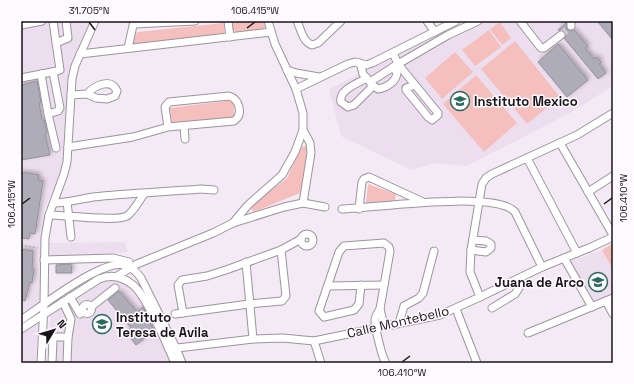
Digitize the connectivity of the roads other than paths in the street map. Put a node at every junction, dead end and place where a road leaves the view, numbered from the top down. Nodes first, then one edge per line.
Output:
1 (42, 21) edge
2 (53, 21) edge
3 (66, 21) edge
4 (95, 21) edge
5 (195, 21) edge
6 (228, 21) edge
7 (268, 21) edge
8 (297, 21) edge
9 (341, 21) edge
10 (426, 21) edge
11 (456, 21) edge
12 (478, 21) edge
13 (520, 21) edge
14 (134, 23) edge
15 (21, 25) edge
16 (271, 32) junction
17 (435, 32) junction
18 (561, 35) tunnel mouth
19 (230, 37) junction
20 (56, 43) junction
21 (128, 48) junction
22 (393, 53) junction
23 (80, 54) junction
24 (360, 63) junction
25 (396, 66) junction
26 (287, 70) junction
27 (53, 72) junction
28 (41, 74) junction
29 (320, 77) junction
30 (21, 78) edge
31 (370, 82) junction
32 (415, 85) junction
33 (296, 89) junction
34 (87, 94) dead end
35 (71, 95) junction
36 (48, 114) junction
37 (613, 114) edge
38 (184, 126) junction
39 (168, 127) junction
40 (303, 130) junction
41 (185, 139) dead end
42 (560, 143) junction
43 (68, 147) junction
44 (56, 148) dead end
45 (527, 158) junction
46 (613, 176) edge
47 (214, 190) dead end
48 (588, 192) junction
49 (144, 194) junction
50 (478, 201) junction
51 (67, 202) junction
52 (423, 202) junction
53 (54, 203) junction
54 (303, 203) junction
55 (325, 207) dead end
56 (359, 208) junction
57 (342, 209) dead end
58 (49, 215) junction
59 (68, 216) junction
60 (233, 223) junction
61 (613, 236) edge
62 (71, 237) dead end
63 (301, 239) dead end
64 (472, 240) junction
65 (281, 250) junction
66 (471, 250) junction
67 (434, 251) dead end
68 (577, 253) junction
69 (564, 258) junction
70 (44, 260) junction
71 (246, 262) junction
72 (133, 266) junction
73 (542, 267) junction
74 (117, 276) junction
75 (518, 279) junction
76 (384, 284) junction
77 (361, 285) junction
78 (328, 286) junction
79 (44, 288) junction
80 (115, 288) dead end
81 (57, 296) junction
82 (70, 297) junction
83 (480, 298) junction
84 (609, 299) edge
85 (63, 302) junction
86 (249, 304) junction
87 (44, 305) junction
88 (592, 307) junction
89 (492, 308) dead end
90 (380, 309) junction
91 (456, 309) junction
92 (81, 313) junction
93 (183, 313) junction
94 (44, 314) junction
95 (175, 314) dead end
96 (613, 314) edge
97 (71, 319) junction
98 (21, 320) edge
99 (399, 323) junction
100 (384, 326) junction
101 (376, 328) junction
102 (21, 329) edge
103 (528, 333) dead end
104 (68, 337) junction
105 (253, 338) junction
106 (314, 341) junction
107 (172, 348) junction
108 (41, 363) edge
109 (52, 363) edge
110 (67, 363) edge
111 (175, 363) edge
112 (182, 363) edge
113 (320, 363) edge
114 (386, 363) edge
115 (477, 363) edge

1 - 15 street
2 - 20 street
3 - 20 street
4 - 23 street
5 - 14 street
6 - 19 street
7 - 16 street
8 - 9 street
10 - 17 street
11 - 17 street
12 - 25 street
13 - 18 street
14 - 21 street
16 - 19 street
16 - 26 street
17 - 22 street
19 - 21 street
20 - 27 street
21 - 23 street
22 - 24 street
22 - 25 street
23 - 35 street
24 - 29 street
24 - 31 street
25 - 31 street
25 - 31 street
25 - 32 street
26 - 29 street
26 - 33 street
27 - 28 street
27 - 36 street
28 - 30 street
28 - 36 street
29 - 33 street
32 - 32 street
33 - 40 street
34 - 35 street
35 - 43 street
36 - 44 street
37 - 42 street
38 - 39 street
38 - 39 street
38 - 41 street
39 - 43 street
40 - 54 street
40 - 60 street
42 - 45 street
42 - 48 street
43 - 53 street
45 - 50 street
45 - 68 street
46 - 48 street
47 - 49 street
48 - 61 street
49 - 51 street
49 - 59 street
50 - 52 street
50 - 64 street
50 - 73 street
51 - 53 street
51 - 59 street
52 - 56 street
52 - 56 street
53 - 58 street
54 - 55 street
54 - 60 street
56 - 57 street
58 - 59 street
58 - 70 street
59 - 62 street
60 - 72 street
61 - 68 street, Calle Montebello
63 - 65 street
64 - 66 street
64 - 66 street
65 - 71 street
65 - 86 street
66 - 83 street
67 - 99 street
68 - 69 street, Calle Montebello
69 - 73 street, Calle Montebello
69 - 88 street
70 - 72 street
70 - 79 street
71 - 86 street
71 - 93 street
72 - 74 street
72 - 81 street
72 - 107 street
73 - 75 street, Calle Montebello
74 - 82 street
74 - 107 street
75 - 83 street, Calle Montebello
75 - 89 street
76 - 77 street
76 - 78 street
76 - 90 street
77 - 78 street
77 - 78 street
79 - 81 street
79 - 87 street
80 - 92 street
81 - 87 street
82 - 85 street
82 - 92 street
83 - 91 street, Calle Montebello
84 - 88 street
84 - 96 street
85 - 94 street
85 - 97 street
86 - 93 street
86 - 105 street
87 - 94 street
87 - 98 street
88 - 103 street
90 - 100 street
90 - 101 street
91 - 99 street, Calle Montebello
91 - 115 street
92 - 97 street
93 - 95 street
94 - 102 street
94 - 108 street
97 - 104 street
99 - 100 street, Calle Montebello
100 - 101 street, Calle Montebello
101 - 106 street, Calle Montebello
101 - 114 street
104 - 109 street
104 - 110 street
105 - 106 street, Calle Montebello
105 - 107 street, Calle Montebello
106 - 113 street
107 - 111 street
107 - 112 street

